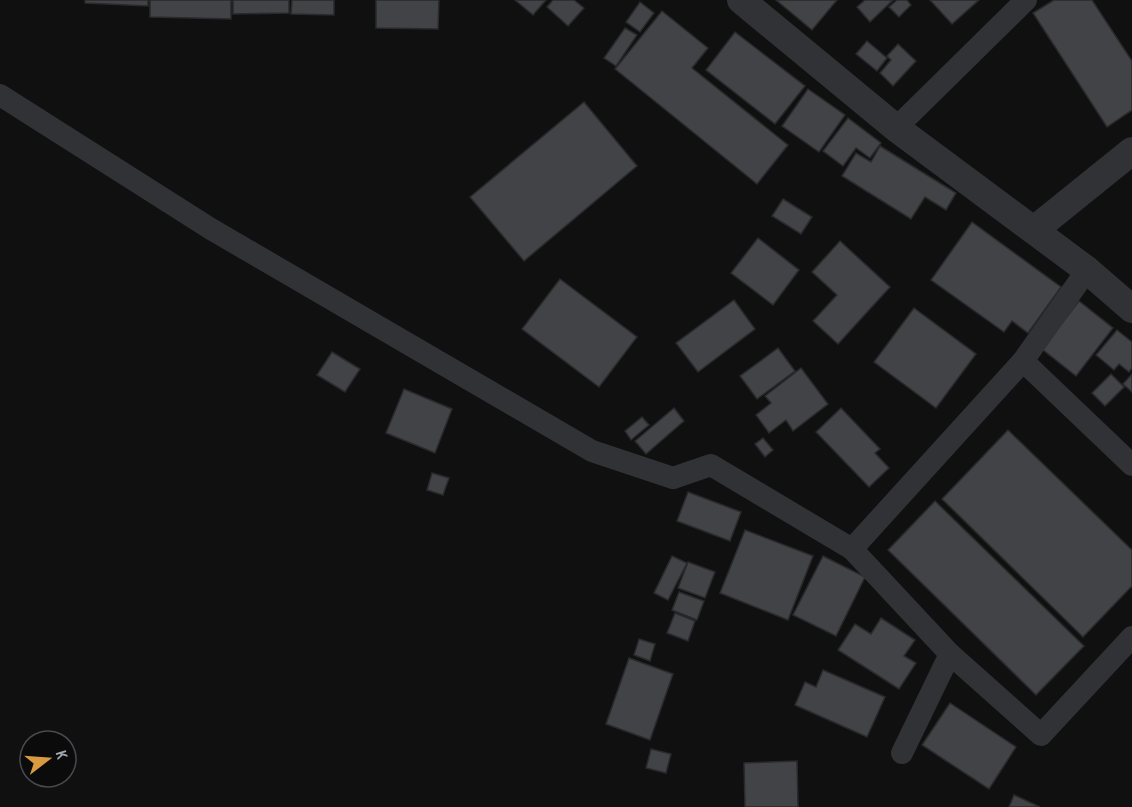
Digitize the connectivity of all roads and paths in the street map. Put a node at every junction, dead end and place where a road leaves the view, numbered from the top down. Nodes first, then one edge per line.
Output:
1 (741, 0) edge
2 (1026, 0) edge
3 (0, 95) edge
4 (896, 128) junction
5 (1132, 151) edge
6 (1034, 230) junction
7 (1087, 270) junction
8 (1132, 309) edge
9 (1023, 361) junction
10 (1132, 465) edge
11 (852, 549) junction
12 (1132, 637) edge
13 (950, 654) junction
14 (902, 753) dead end

1 - 4 street
2 - 4 street
3 - 11 street
4 - 6 street
5 - 6 street
6 - 7 street
7 - 8 street
7 - 9 street
9 - 10 street
9 - 11 street
11 - 13 street
12 - 13 street
13 - 14 street

